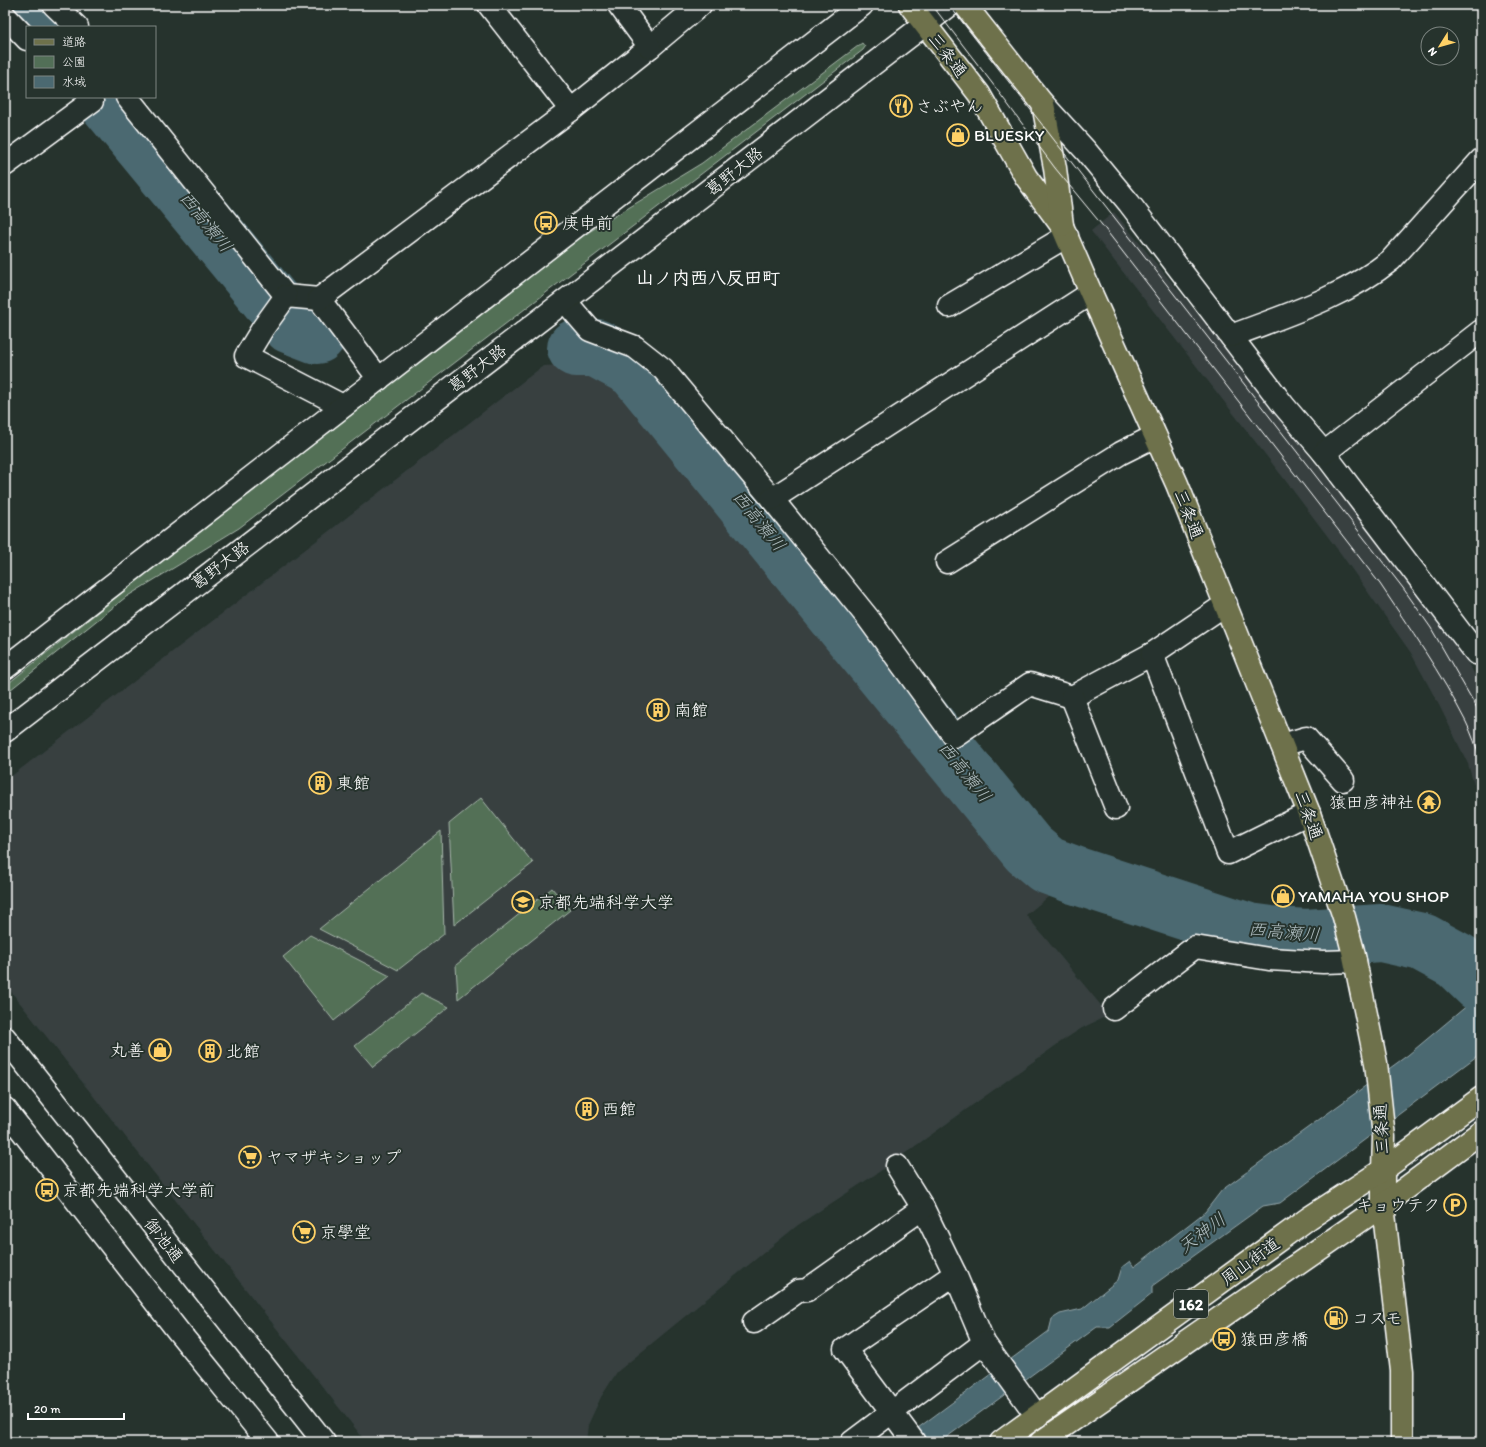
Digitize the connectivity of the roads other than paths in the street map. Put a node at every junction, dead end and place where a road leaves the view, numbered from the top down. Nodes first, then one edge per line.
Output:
1 (54, 5) edge
2 (489, 5) edge
3 (619, 5) edge
4 (700, 5) edge
5 (862, 5) edge
6 (910, 5) edge
7 (950, 5) edge
8 (965, 5) edge
9 (5, 16) edge
10 (925, 25) junction
11 (76, 26) edge
12 (26, 38) edge
13 (650, 47) junction
14 (89, 98) edge
15 (128, 98) edge
16 (1043, 104) junction
17 (571, 110) junction
18 (1481, 160) edge
19 (5, 165) edge
20 (1065, 231) junction
21 (1090, 293) junction
22 (286, 296) junction
23 (319, 299) junction
24 (565, 301) junction
25 (949, 306) dead end
26 (1481, 331) edge
27 (1231, 336) junction
28 (379, 379) junction
29 (343, 406) junction
30 (1155, 436) junction
31 (1324, 453) junction
32 (772, 499) junction
33 (948, 562) dead end
34 (1226, 604) junction
35 (1481, 649) edge
36 (1152, 654) junction
37 (5, 668) edge
38 (1072, 697) junction
39 (5, 731) edge
40 (1282, 745) junction
41 (1343, 780) dead end
42 (1116, 808) dead end
43 (1309, 813) junction
44 (1354, 956) junction
45 (1114, 1008) dead end
46 (5, 1038) edge
47 (1481, 1098) edge
48 (5, 1109) edge
49 (1481, 1132) edge
50 (897, 1166) dead end
51 (1382, 1170) junction
52 (1383, 1205) junction
53 (924, 1208) junction
54 (955, 1274) junction
55 (754, 1322) dead end
56 (988, 1347) junction
57 (1034, 1412) junction
58 (895, 1417) junction
59 (268, 1442) edge
60 (324, 1442) edge
61 (852, 1442) edge
62 (914, 1442) edge
63 (1001, 1442) edge
64 (1041, 1442) edge
65 (1402, 1442) edge

1 - 11 street
2 - 17 street
3 - 13 street
4 - 13 street
5 - 28 street
6 - 10 main road, 三条通
7 - 10 street, 葛野大路
8 - 16 main road, 三条通
9 - 12 street
10 - 20 main road, 三条通
10 - 24 street, 葛野大路
13 - 17 street
14 - 19 street
15 - 22 street
16 - 20 main road, 三条通
16 - 27 street
17 - 23 street
18 - 27 street
20 - 21 main road, 三条通
20 - 25 street
21 - 30 main road, 三条通
21 - 32 street
22 - 23 street
22 - 29 street
23 - 28 street
24 - 32 street
24 - 39 street, 葛野大路
26 - 31 street
27 - 31 street
28 - 29 street
29 - 37 street
30 - 33 street
30 - 34 main road, 三条通
31 - 35 street
32 - 38 street
34 - 36 street
34 - 40 main road, 三条通
36 - 38 street
36 - 43 street
38 - 42 street
40 - 41 street
40 - 43 main road, 三条通
43 - 44 main road, 三条通
44 - 45 street
44 - 51 main road, 三条通
46 - 60 street, 御池通
47 - 51 main road, 周山街道 / 162
48 - 59 street
49 - 52 main road, 周山街道 / 162
50 - 53 street
51 - 52 main road, 三条通
51 - 57 main road, 周山街道 / 162
52 - 64 main road, 周山街道 / 162
52 - 65 main road, 三条通
53 - 54 street
53 - 55 street
54 - 56 street
54 - 58 street
56 - 57 street
56 - 58 street
57 - 63 main road, 周山街道 / 162
58 - 61 street
58 - 62 street

